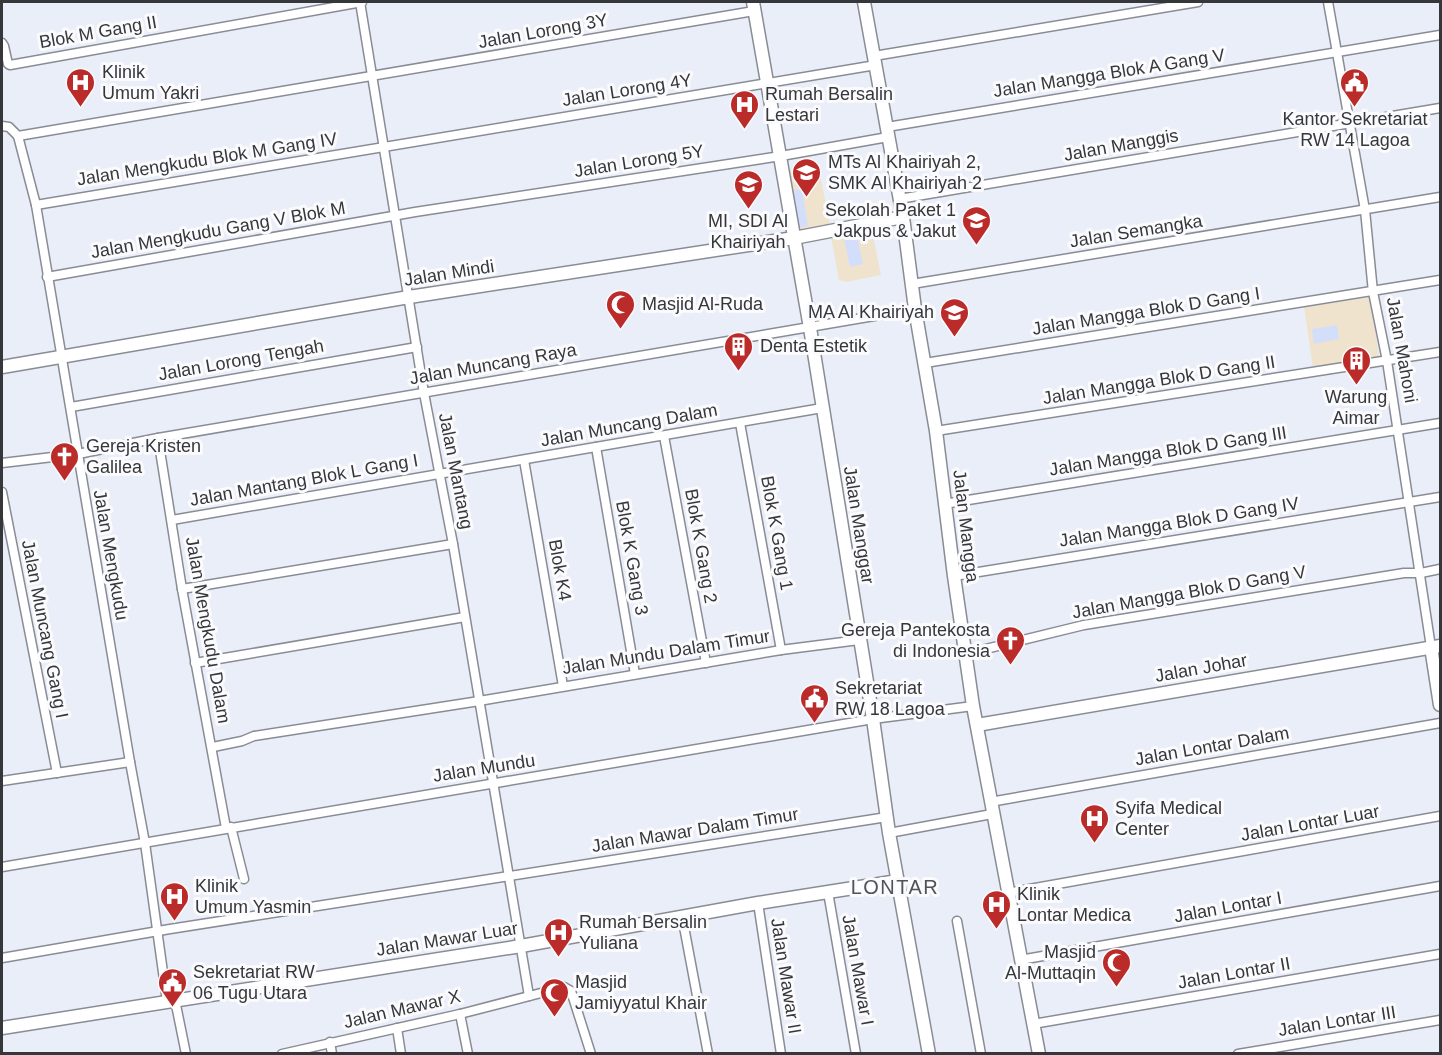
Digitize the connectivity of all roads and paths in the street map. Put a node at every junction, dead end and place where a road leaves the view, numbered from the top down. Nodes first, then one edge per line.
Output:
1 (361, 2) edge
2 (864, 2) edge
3 (1198, 2) edge
4 (1328, 2) edge
5 (754, 6) edge
6 (1440, 35) edge
7 (2, 43) edge
8 (1336, 52) junction
9 (875, 60) junction
10 (374, 77) junction
11 (767, 84) junction
12 (1440, 108) edge
13 (1349, 123) junction
14 (2, 126) edge
15 (888, 132) junction
16 (18, 136) junction
17 (384, 147) junction
18 (781, 156) junction
19 (1440, 197) edge
20 (899, 199) junction
21 (36, 205) junction
22 (1365, 210) junction
23 (395, 216) junction
24 (903, 217) junction
25 (794, 238) junction
26 (47, 277) junction
27 (1440, 280) edge
28 (912, 284) junction
29 (1372, 292) junction
30 (409, 297) junction
31 (915, 309) junction
32 (810, 328) junction
33 (417, 347) junction
34 (1440, 352) edge
35 (62, 358) junction
36 (1387, 361) junction
37 (926, 363) junction
38 (2, 367) edge
39 (424, 393) junction
40 (71, 407) junction
41 (822, 408) junction
42 (740, 423) junction
43 (1440, 423) edge
44 (1398, 430) junction
45 (936, 431) junction
46 (664, 436) junction
47 (158, 438) junction
48 (596, 447) junction
49 (78, 454) junction
50 (524, 460) junction
51 (2, 463) edge
52 (441, 473) junction
53 (2, 492) edge
54 (1440, 497) edge
55 (1410, 502) junction
56 (944, 504) junction
57 (172, 520) junction
58 (453, 544) junction
59 (1440, 569) edge
60 (1421, 573) junction
61 (954, 576) junction
62 (182, 589) junction
63 (465, 617) junction
64 (859, 640) junction
65 (1436, 647) edge
66 (781, 650) junction
67 (965, 654) junction
68 (195, 663) junction
69 (705, 663) junction
70 (635, 674) junction
71 (563, 686) junction
72 (479, 700) junction
73 (1440, 705) edge
74 (973, 706) junction
75 (873, 719) junction
76 (1440, 723) edge
77 (977, 725) junction
78 (213, 747) junction
79 (129, 762) junction
80 (57, 773) junction
81 (2, 781) edge
82 (493, 784) junction
83 (991, 808) junction
84 (1440, 816) edge
85 (887, 817) junction
86 (229, 827) junction
87 (889, 832) junction
88 (145, 843) junction
89 (2, 867) edge
90 (509, 876) junction
91 (244, 879) dead end
92 (898, 880) junction
93 (1440, 886) edge
94 (828, 892) junction
95 (1007, 893) junction
96 (758, 903) junction
97 (682, 916) junction
98 (957, 921) dead end
99 (156, 932) junction
100 (520, 946) junction
101 (1440, 954) edge
102 (2, 958) edge
103 (1020, 960) junction
104 (529, 996) junction
105 (171, 1001) junction
106 (460, 1014) junction
107 (1440, 1020) edge
108 (1033, 1023) junction
109 (2, 1028) edge
110 (397, 1028) junction
111 (330, 1042) junction
112 (186, 1053) edge
113 (282, 1053) edge
114 (332, 1053) edge
115 (401, 1053) edge
116 (468, 1053) edge
117 (591, 1053) edge
118 (708, 1053) edge
119 (781, 1053) edge
120 (856, 1053) edge
121 (928, 1053) edge
122 (981, 1053) edge
123 (1039, 1053) edge
124 (1238, 1053) edge

1 - 7 street, Blok M Gang II
1 - 10 street, Jalan Mantang
2 - 9 street, Jalan Mangga
3 - 9 street, Jalan Lorong 4Y
4 - 8 street, Jalan Mahoni
5 - 10 street, Jalan Lorong 3Y
5 - 11 street, Jalan Manggar
6 - 8 street, Jalan Mangga Blok A Gang V
8 - 13 street, Jalan Mahoni
8 - 15 street, Jalan Mangga Blok A Gang V
9 - 11 street, Jalan Lorong 4Y
9 - 15 street, Jalan Mangga
10 - 16 street, Jalan Lorong 3Y
10 - 17 street, Jalan Mantang
11 - 17 street, Jalan Lorong 4Y
11 - 18 street, Jalan Manggar
12 - 13 street, Jalan Manggis
13 - 20 street, Jalan Manggis
13 - 22 street, Jalan Mahoni
14 - 16 street
15 - 18 street, Jalan Lorong 5Y
15 - 20 street, Jalan Mangga
16 - 21 street, Jalan Mengkudu
17 - 21 street, Jalan Mengkudu Blok M Gang IV
17 - 23 street, Jalan Mantang
18 - 23 street, Jalan Lorong 5Y
18 - 25 street, Jalan Manggar
19 - 22 street, Jalan Semangka
20 - 24 street, Jalan Mangga
21 - 26 street, Jalan Mengkudu
22 - 28 street, Jalan Semangka
22 - 29 street, Jalan Mahoni
23 - 26 street, Jalan Mengkudu Gang V Blok M
23 - 30 street, Jalan Mantang
24 - 25 street, Jalan Mindi
24 - 28 street, Jalan Mangga
25 - 30 street, Jalan Mindi
25 - 32 street, Jalan Manggar
26 - 35 street, Jalan Mengkudu
27 - 29 street, Jalan Mangga Blok D Gang I
28 - 31 street, Jalan Mangga
29 - 36 street, Jalan Mahoni
29 - 37 street, Jalan Mangga Blok D Gang I
30 - 33 street, Jalan Mantang
30 - 35 street, Jalan Mindi
31 - 32 street, Jalan Muncang Raya
31 - 37 street, Jalan Mangga
32 - 39 street, Jalan Muncang Raya
32 - 41 street, Jalan Manggar
33 - 39 street, Jalan Mantang
33 - 40 street, Jalan Lorong Tengah
34 - 36 street, Jalan Mangga Blok D Gang II
35 - 38 street, Jalan Mindi
35 - 40 street, Jalan Mengkudu
36 - 44 street, Jalan Mahoni
36 - 45 street, Jalan Mangga Blok D Gang II
37 - 45 street, Jalan Mangga
39 - 47 street, Jalan Muncang Raya
39 - 52 street, Jalan Mantang
40 - 49 street, Jalan Mengkudu
41 - 42 street, Jalan Muncang Dalam
41 - 64 street, Jalan Manggar
42 - 46 street, Jalan Muncang Dalam
42 - 66 street, Blok K Gang 1
43 - 44 street, Jalan Mangga Blok D Gang III
44 - 55 street, Jalan Mahoni
44 - 56 street, Jalan Mangga Blok D Gang III
45 - 56 street, Jalan Mangga
46 - 48 street, Jalan Muncang Dalam
46 - 69 street, Blok K Gang 2
47 - 49 street, Jalan Muncang Raya
47 - 57 street, Jalan Mengkudu Dalam
48 - 50 street, Jalan Muncang Dalam
48 - 70 street, Blok K Gang 3
49 - 51 street, Jalan Muncang Raya
49 - 79 street, Jalan Mengkudu
50 - 52 street, Jalan Muncang Dalam
50 - 71 street, Blok K4
52 - 57 street, Jalan Mantang Blok L Gang I
52 - 58 street, Jalan Mantang
53 - 80 street, Jalan Muncang Gang I
54 - 55 street, Jalan Mangga Blok D Gang IV
55 - 60 street, Jalan Mahoni
55 - 61 street, Jalan Mangga Blok D Gang IV
56 - 61 street, Jalan Mangga
57 - 62 street, Jalan Mengkudu Dalam
58 - 62 street
58 - 63 street, Jalan Mantang
59 - 60 street, Jalan Mangga Blok D Gang V
60 - 65 street, Jalan Mahoni
60 - 67 street, Jalan Mangga Blok D Gang V
61 - 67 street, Jalan Mangga
62 - 68 street, Jalan Mengkudu Dalam
63 - 68 street
63 - 72 street, Jalan Mantang
64 - 66 street, Jalan Mundu Dalam Timur
64 - 75 street, Jalan Manggar
65 - 73 street, Jalan Mahoni
65 - 77 street, Jalan Johar
66 - 69 street, Jalan Mundu Dalam Timur
67 - 74 street, Jalan Mangga
68 - 78 street, Jalan Mengkudu Dalam
69 - 70 street, Jalan Mundu Dalam Timur
70 - 71 street, Jalan Mundu Dalam Timur
71 - 72 street, Jalan Mundu Dalam Timur
72 - 78 street, Jalan Mundu Dalam Timur
72 - 82 street, Jalan Mantang
74 - 75 street, Jalan Mundu
74 - 77 street, Jalan Mangga
75 - 82 street, Jalan Mundu
75 - 85 street, Jalan Manggar
76 - 83 street, Jalan Lontar Dalam
77 - 83 street, Jalan Mangga
78 - 86 street, Jalan Mengkudu Dalam
79 - 80 street
79 - 88 street, Jalan Mengkudu
80 - 81 street
82 - 86 street, Jalan Mundu
82 - 90 street, Jalan Mantang
83 - 87 street, Jalan Lontar Dalam
83 - 95 street, Jalan Mangga
84 - 95 street, Jalan Lontar Luar
85 - 87 street, Jalan Manggar
85 - 90 street, Jalan Mawar Dalam Timur
86 - 88 street, Jalan Mundu
86 - 91 street, Jalan Mengkudu Dalam
87 - 92 street, Jalan Manggar
88 - 89 street, Jalan Mundu
88 - 99 street, Jalan Mengkudu
90 - 99 street, Jalan Mawar Dalam Timur
90 - 100 street, Jalan Mantang
92 - 94 street, Jalan Mawar Luar
92 - 121 street, Jalan Manggar
93 - 103 street, Jalan Lontar I
94 - 96 street, Jalan Mawar Luar
94 - 120 street, Jalan Mawar I
95 - 103 street, Jalan Mangga
96 - 97 street, Jalan Mawar Luar
96 - 119 street, Jalan Mawar II
97 - 100 street, Jalan Mawar Luar
97 - 118 street
98 - 122 street
99 - 102 street, Jalan Mawar Dalam Timur
99 - 105 street, Jalan Mengkudu
100 - 104 street
100 - 105 street, Jalan Mawar Luar
101 - 108 street, Jalan Lontar II
103 - 108 street, Jalan Mangga
104 - 106 street, Jalan Mawar X
104 - 117 street, Jalan Mawar X
105 - 109 street, Jalan Mawar Luar
105 - 112 street, Jalan Mengkudu
106 - 110 street, Jalan Mawar X
106 - 116 street
107 - 124 street, Jalan Lontar III
108 - 123 street, Jalan Mangga
110 - 111 street, Jalan Mawar X
110 - 115 street
111 - 113 street, Jalan Mawar X
111 - 114 street

